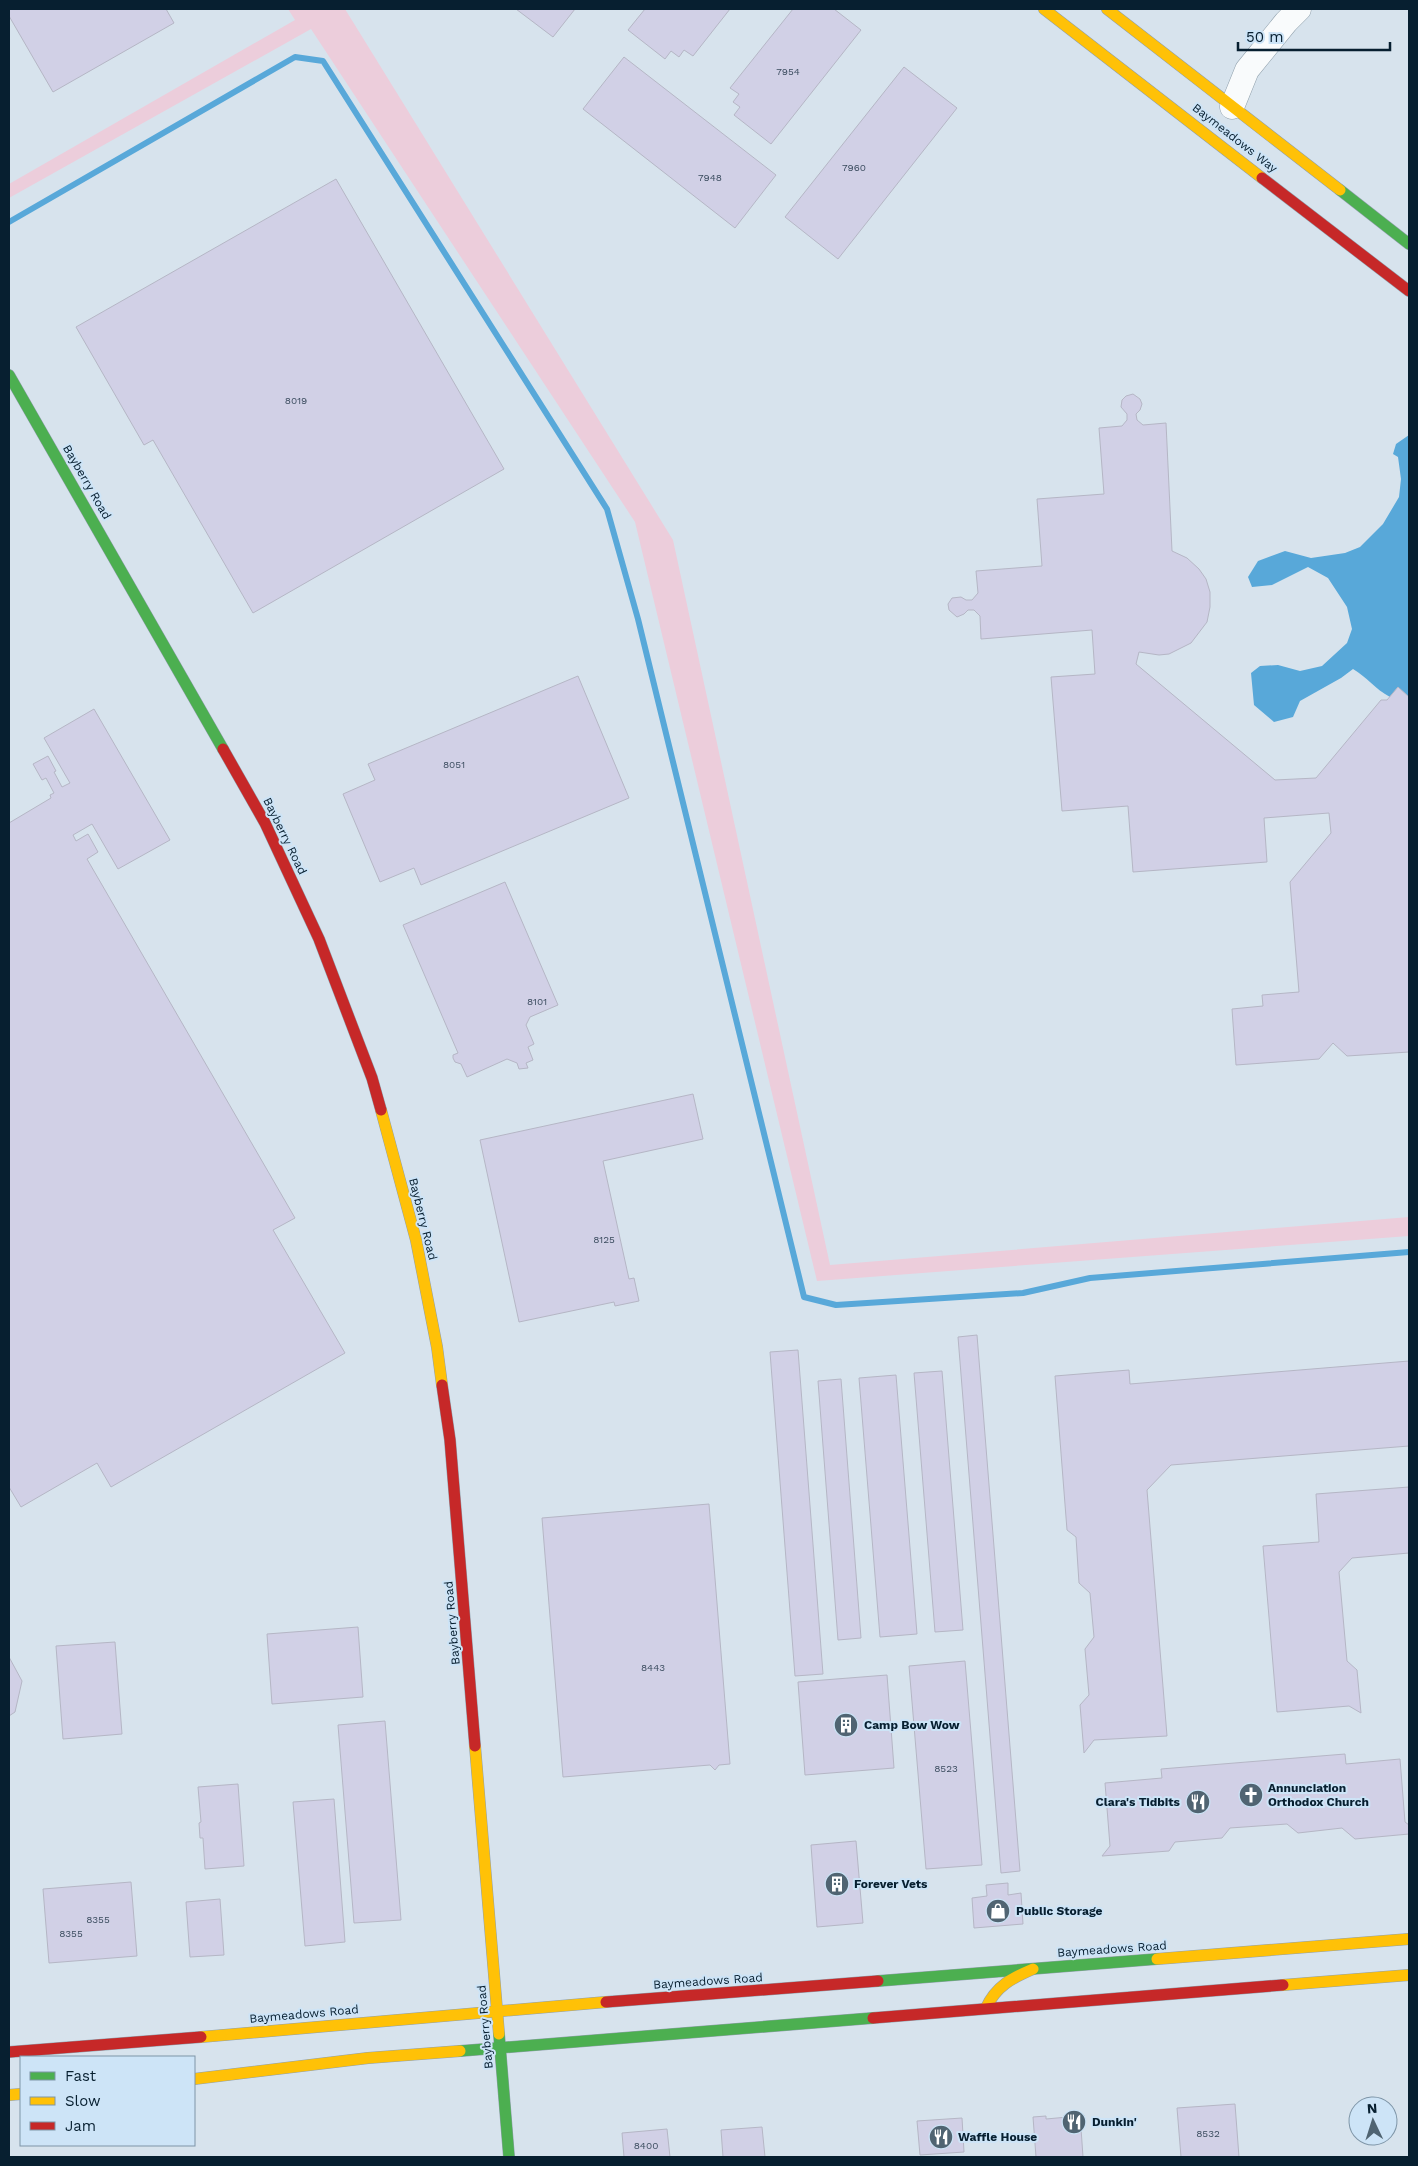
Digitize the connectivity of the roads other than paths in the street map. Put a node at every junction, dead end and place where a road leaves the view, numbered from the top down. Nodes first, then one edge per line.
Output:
1 (1044, 9) edge
2 (1106, 9) edge
3 (1299, 9) edge
4 (1232, 106) junction
5 (1409, 244) edge
6 (1409, 291) edge
7 (9, 375) edge
8 (1409, 1939) edge
9 (1033, 1968) junction
10 (1409, 1975) edge
11 (986, 2008) junction
12 (497, 2010) junction
13 (501, 2048) junction
14 (9, 2052) edge
15 (195, 2079) edge
16 (509, 2157) edge

1 - 6 street, Baymeadows Way
2 - 4 street, Baymeadows Way
3 - 4 street
4 - 5 street, Baymeadows Way
7 - 12 street, Bayberry Road
8 - 9 street, Baymeadows Road
9 - 11 street
9 - 12 street, Baymeadows Road
10 - 11 street
11 - 13 street
12 - 13 street, Bayberry Road
12 - 14 street, Baymeadows Road
13 - 15 street
13 - 16 street, Bayberry Road

